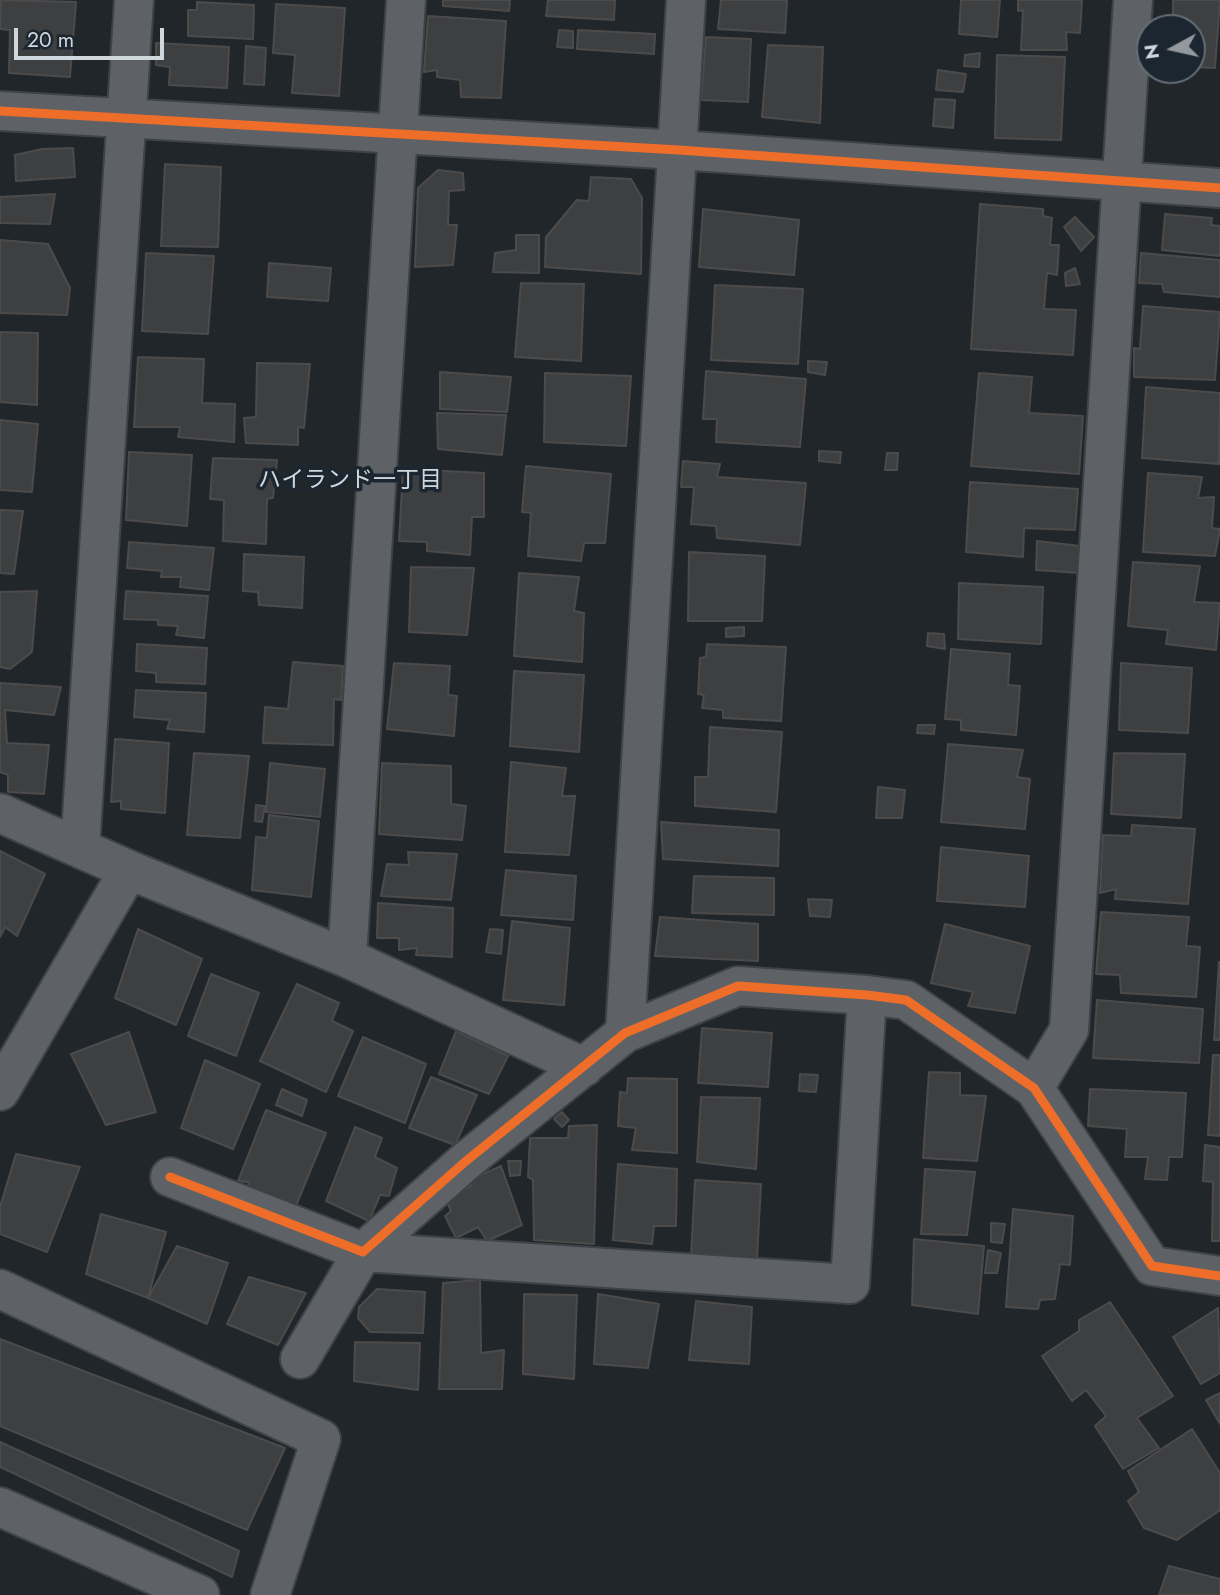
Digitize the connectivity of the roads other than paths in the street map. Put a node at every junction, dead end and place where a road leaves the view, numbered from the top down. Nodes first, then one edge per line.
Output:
1 (134, 0) edge
2 (406, 0) edge
3 (686, 0) edge
4 (1133, 0) edge
5 (0, 111) edge
6 (126, 118) junction
7 (397, 133) junction
8 (679, 150) junction
9 (1122, 182) junction
10 (1220, 188) edge
11 (0, 813) edge
12 (80, 848) junction
13 (129, 870) junction
14 (347, 958) junction
15 (867, 995) junction
16 (625, 1033) junction
17 (584, 1067) junction
18 (1034, 1088) junction
19 (0, 1091) edge
20 (170, 1177) dead end
21 (363, 1252) junction
22 (1220, 1276) edge
23 (0, 1289) edge
24 (300, 1359) dead end
25 (0, 1507) edge
26 (200, 1595) edge
27 (270, 1595) edge

1 - 6 street
2 - 7 street
3 - 8 street
4 - 9 street
5 - 6 street
6 - 7 street
6 - 12 street
7 - 8 street
7 - 14 street
8 - 9 street
8 - 16 street
9 - 10 street
9 - 18 street
11 - 12 street
12 - 13 street
13 - 14 street
13 - 19 street
14 - 17 street
15 - 16 street
15 - 18 street
15 - 21 street
16 - 17 street
17 - 21 street
18 - 22 street
20 - 21 street
21 - 24 street
23 - 27 street
25 - 26 street

